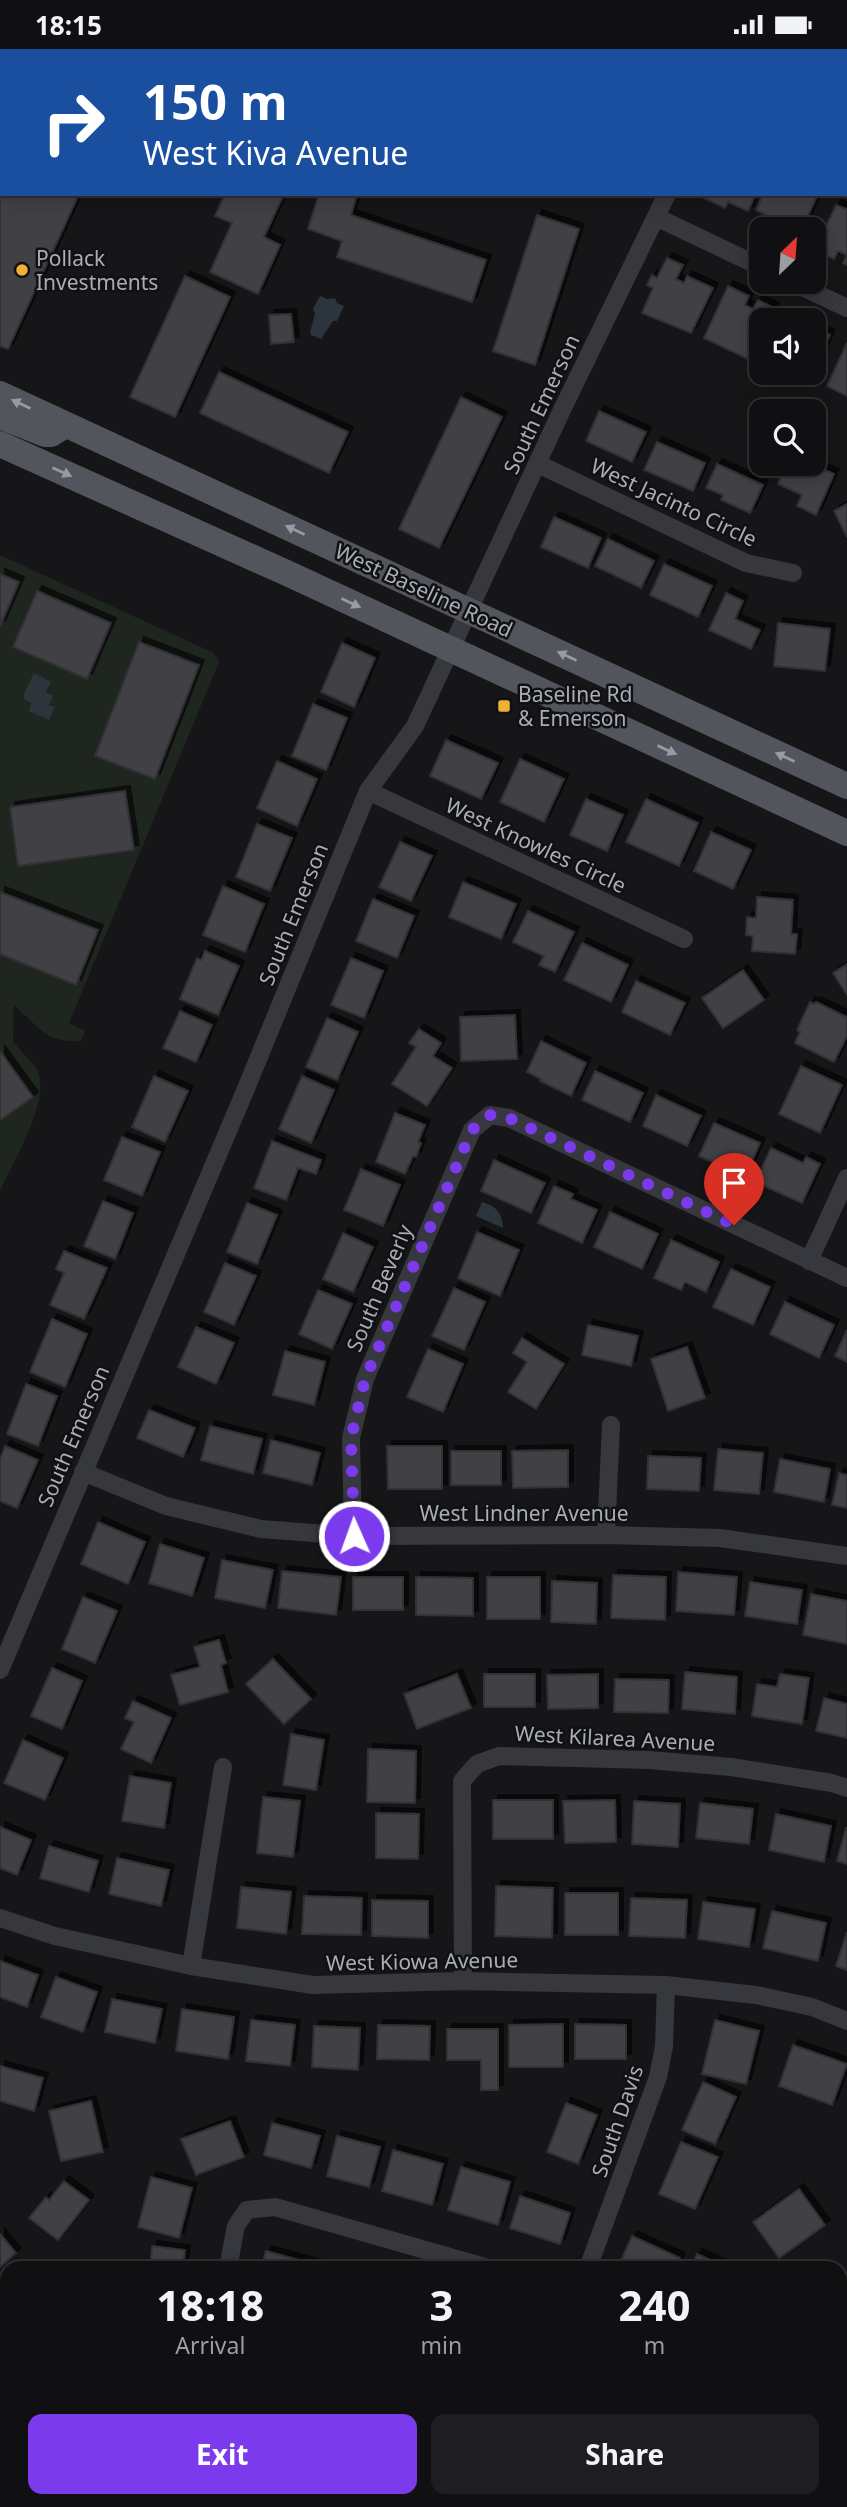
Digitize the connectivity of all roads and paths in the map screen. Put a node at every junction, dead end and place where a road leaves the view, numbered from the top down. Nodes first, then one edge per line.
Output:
1 (666, 196) edge
2 (656, 217) junction
3 (749, 261) edge
4 (817, 294) edge
5 (847, 308) edge
6 (0, 394) edge
7 (0, 416) edge
8 (66, 424) junction
9 (0, 444) edge
10 (538, 464) junction
11 (793, 573) dead end
12 (468, 610) junction
13 (449, 650) junction
14 (847, 786) edge
15 (368, 791) junction
16 (847, 833) edge
17 (684, 939) dead end
18 (847, 1178) edge
19 (809, 1261) junction
20 (847, 1278) edge
21 (611, 1425) dead end
22 (83, 1472) junction
23 (606, 1535) junction
24 (354, 1536) junction
25 (847, 1556) edge
26 (0, 1670) edge
27 (223, 1767) dead end
28 (847, 1788) edge
29 (0, 1918) edge
30 (191, 1966) junction
31 (463, 1981) junction
32 (666, 1985) junction
33 (847, 2021) edge
34 (229, 2261) edge
35 (464, 2261) edge
36 (591, 2261) edge

1 - 2 street, South Emerson
2 - 3 street
2 - 10 street, South Emerson
4 - 5 street
8 -> 6 main road, West Baseline Road
7 - 8 main road
12 -> 8 main road, West Baseline Road
9 -> 13 main road, West Baseline Road
10 - 11 street, West Jacinto Circle
10 - 12 street, South Emerson
12 - 13 street, South Emerson
14 -> 12 main road, West Baseline Road
13 - 15 street, South Emerson
13 -> 16 main road, West Baseline Road
15 - 17 street, West Knowles Circle
15 - 22 street, South Emerson
18 - 19 street
19 - 20 street
19 - 24 street, South Beverly
21 - 23 street
22 - 24 street, West Lindner Avenue
22 - 26 street, South Emerson
23 - 24 street, West Lindner Avenue
23 - 25 street, West Lindner Avenue
27 - 30 street
28 - 31 street, West Kilarea Avenue
29 - 30 street, West Kiowa Avenue
30 - 31 street, West Kiowa Avenue
31 - 32 street, West Kiowa Avenue
32 - 33 street, West Kiowa Avenue
32 - 36 street, South Davis
34 - 35 street

